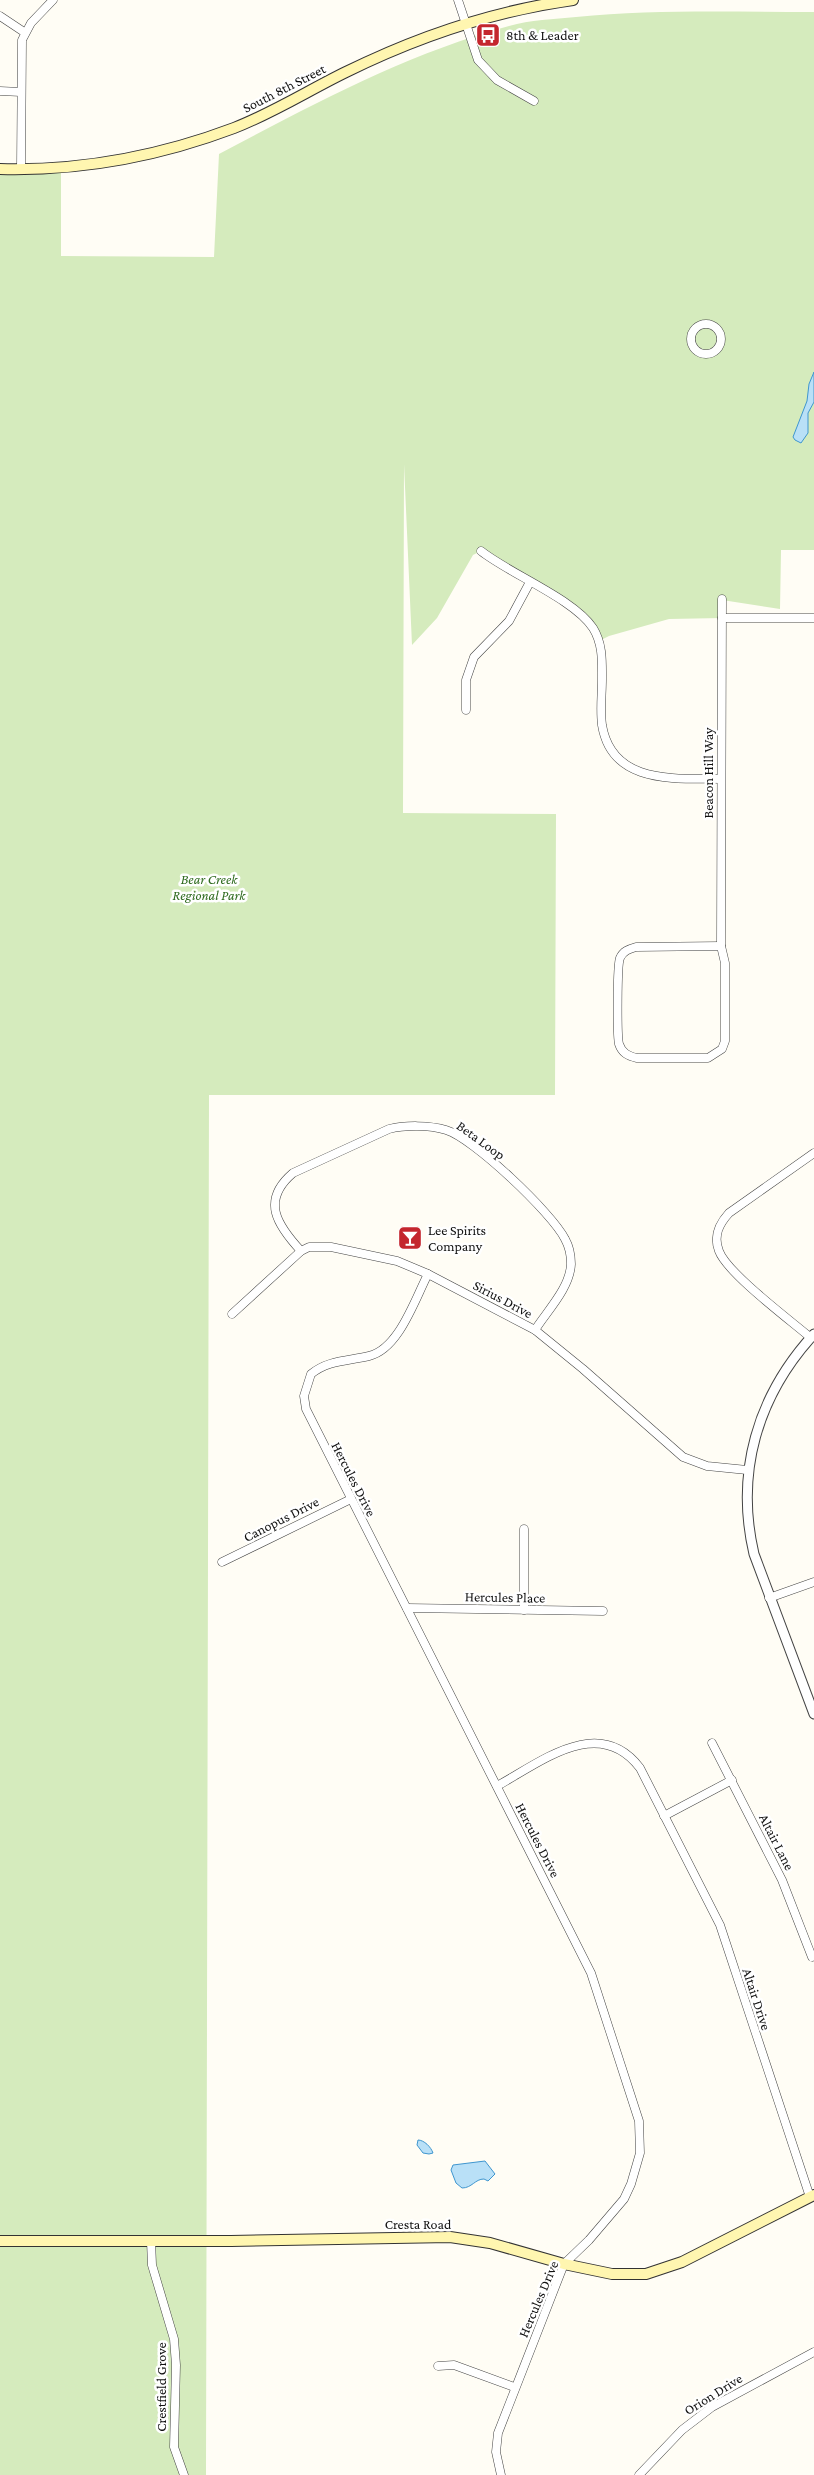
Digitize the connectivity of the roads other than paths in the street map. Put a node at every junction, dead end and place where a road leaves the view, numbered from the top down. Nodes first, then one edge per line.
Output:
1 (53, 0) edge
2 (458, 0) edge
3 (573, 0) edge
4 (0, 16) edge
5 (464, 23) junction
6 (24, 32) junction
7 (0, 91) edge
8 (21, 92) junction
9 (534, 101) dead end
10 (0, 168) edge
11 (21, 169) junction
12 (713, 353) joint
13 (481, 551) dead end
14 (530, 582) junction
15 (722, 600) dead end
16 (722, 618) junction
17 (814, 618) edge
18 (466, 710) dead end
19 (720, 779) junction
20 (721, 946) junction
21 (814, 1153) edge
22 (301, 1251) junction
23 (428, 1274) junction
24 (232, 1314) dead end
25 (535, 1330) junction
26 (812, 1336) edge
27 (747, 1470) junction
28 (351, 1498) junction
29 (524, 1528) dead end
30 (222, 1562) dead end
31 (814, 1582) edge
32 (769, 1598) junction
33 (406, 1608) junction
34 (524, 1610) junction
35 (603, 1611) dead end
36 (814, 1714) edge
37 (712, 1743) dead end
38 (732, 1780) junction
39 (496, 1786) junction
40 (664, 1816) junction
41 (812, 1956) dead end
42 (812, 2196) edge
43 (0, 2241) edge
44 (151, 2241) junction
45 (564, 2264) junction
46 (814, 2352) edge
47 (438, 2366) dead end
48 (514, 2387) junction
49 (184, 2475) edge
50 (501, 2475) edge
51 (639, 2475) edge

1 - 6 street
2 - 5 street
3 - 5 main road, South 8th Street
4 - 6 street
5 - 9 street
5 - 11 main road, South 8th Street
6 - 8 street
7 - 8 street
8 - 11 street
10 - 11 main road, South 8th Street
12 - 12 street
13 - 14 street
14 - 18 street
14 - 19 street
15 - 16 street, Beacon Hill Way
16 - 17 street
16 - 19 street, Beacon Hill Way
19 - 20 street, Beacon Hill Way
20 - 20 street, Beacon Hill Way
21 - 26 street
22 - 23 street, Sirius Drive
22 - 24 street
22 - 25 street, Beta Loop
23 - 25 street, Sirius Drive
23 - 28 street, Hercules Drive
25 - 27 street, Sirius Drive
26 - 27 street
27 - 32 street
28 - 30 street, Canopus Drive
28 - 33 street, Hercules Drive
29 - 34 street
31 - 32 street
32 - 36 street
33 - 34 street, Hercules Place
33 - 39 street, Hercules Drive
34 - 35 street, Hercules Place
37 - 38 street, Altair Lane
38 - 40 street
38 - 41 street, Altair Lane
39 - 40 street, Altair Drive
39 - 45 street, Hercules Drive
40 - 42 street, Altair Drive
42 - 45 main road, Cresta Road
43 - 44 main road, Cresta Road
44 - 45 main road, Cresta Road
44 - 49 street, Crestfield Grove
45 - 48 street, Hercules Drive
46 - 51 street, Orion Drive
47 - 48 street
48 - 50 street, Hercules Drive

